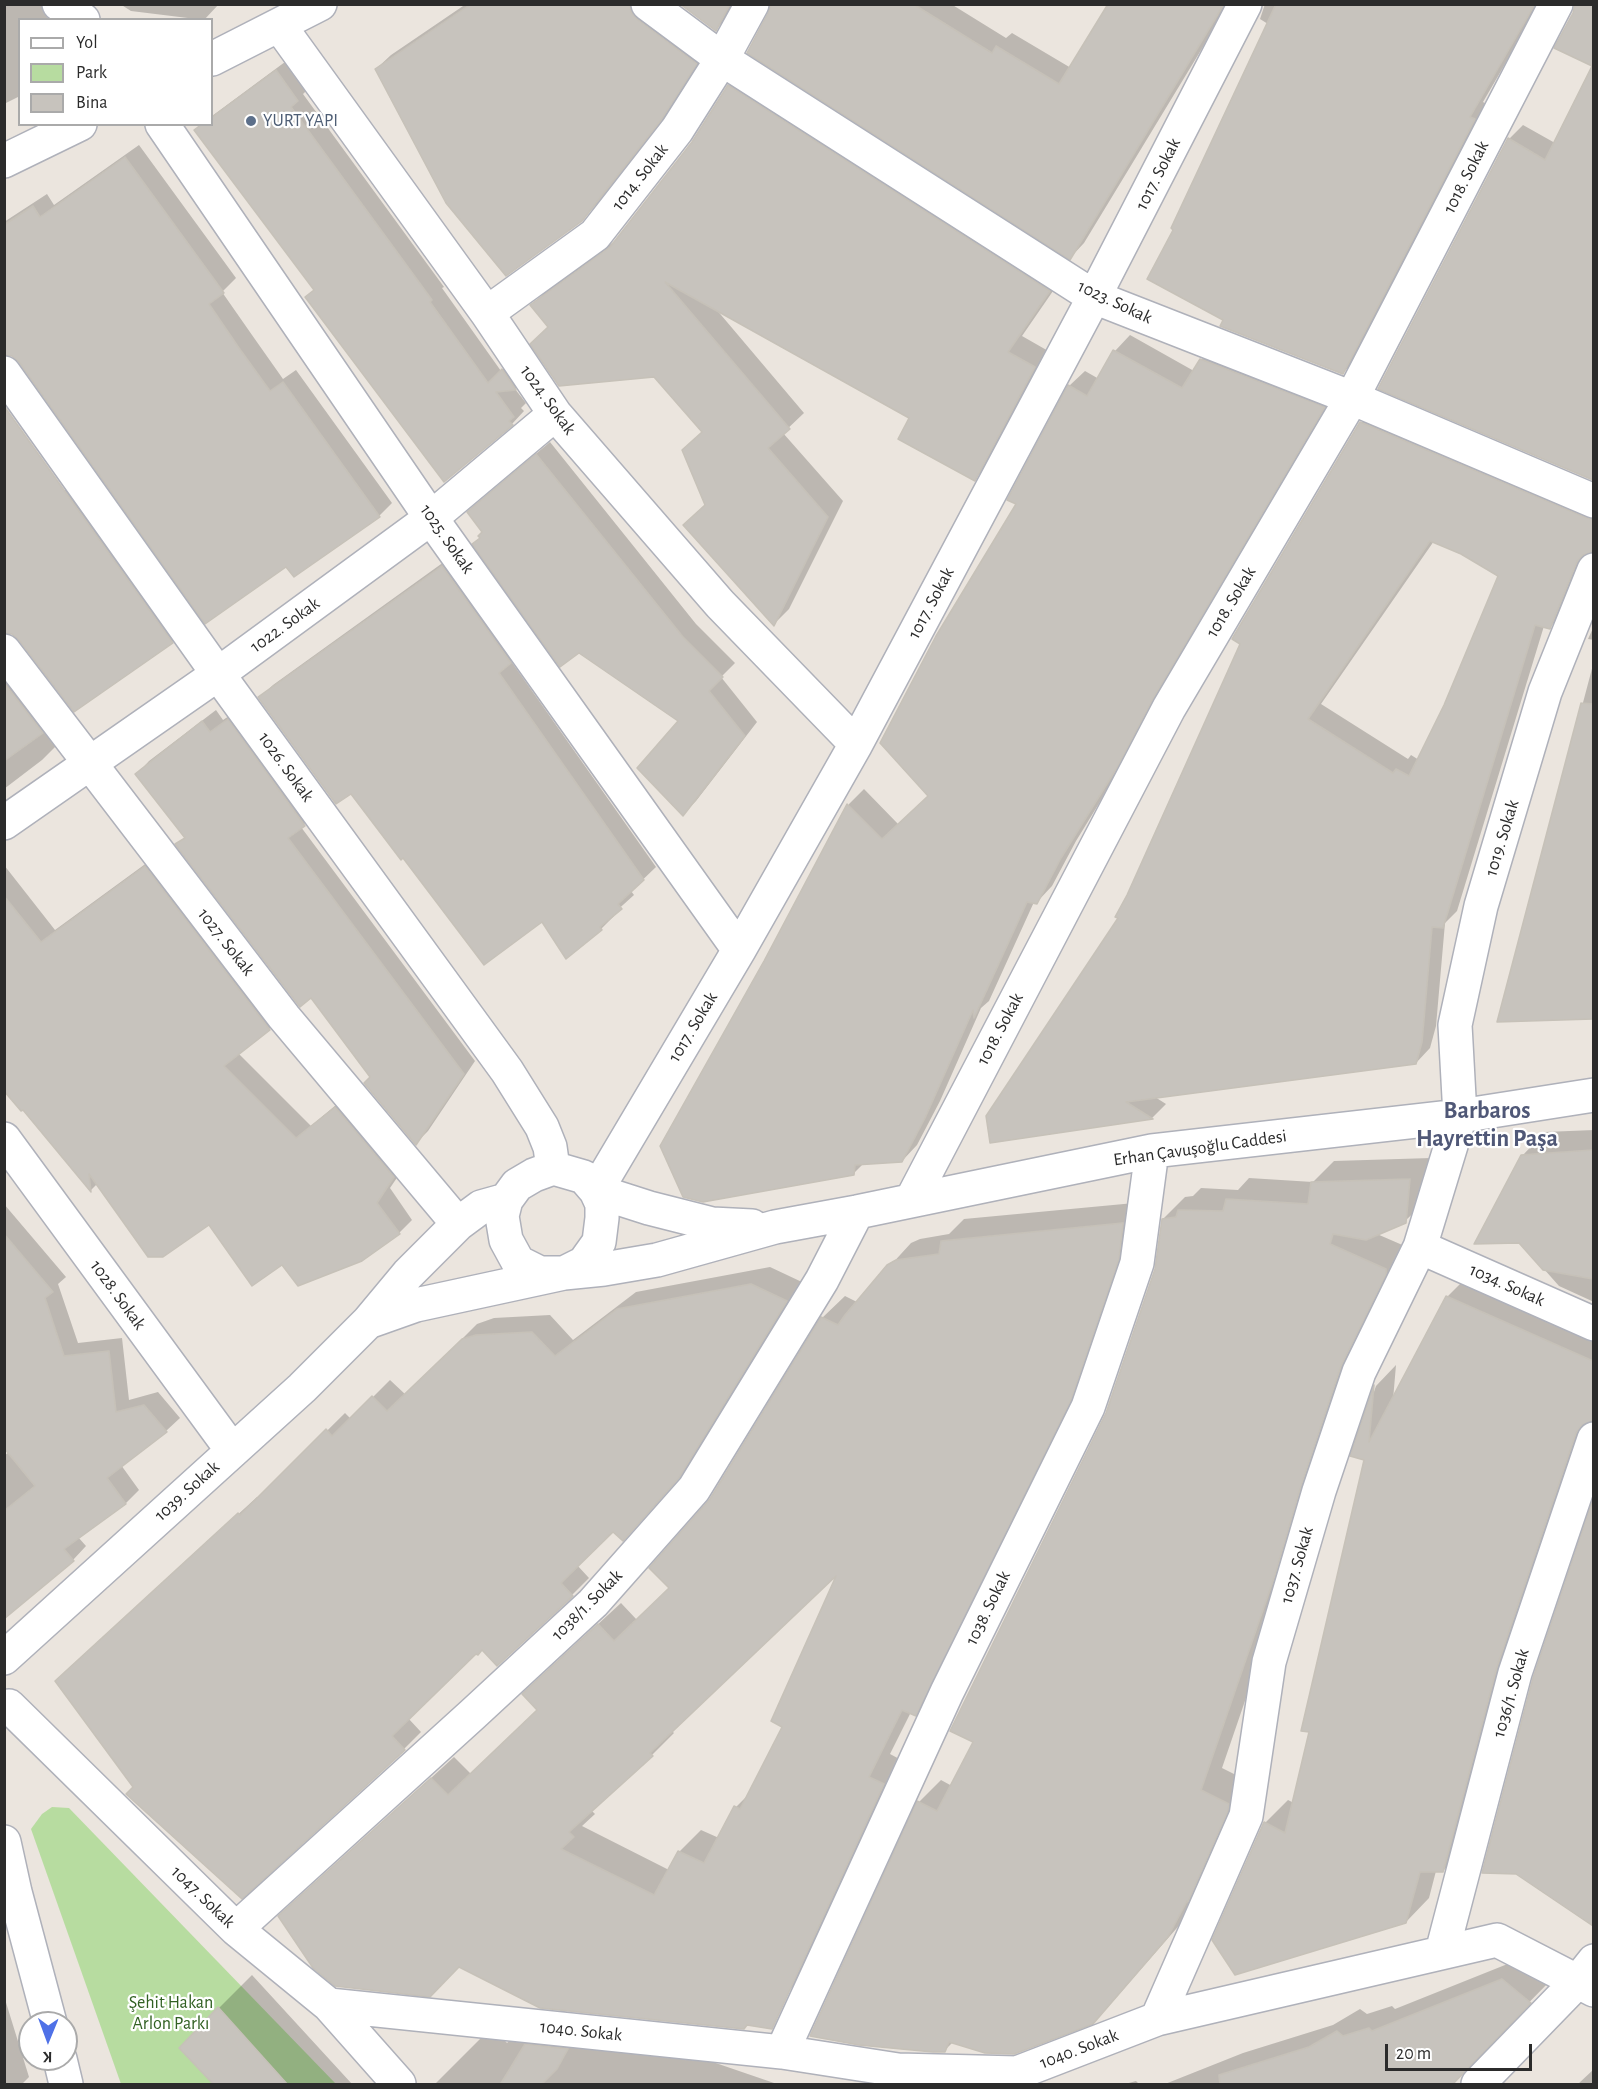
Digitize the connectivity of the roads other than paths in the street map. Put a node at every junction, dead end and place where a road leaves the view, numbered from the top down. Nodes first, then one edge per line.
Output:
1 (59, 4) edge
2 (320, 4) edge
3 (648, 4) edge
4 (752, 4) edge
5 (1245, 4) edge
6 (1556, 4) edge
7 (80, 18) edge
8 (279, 25) junction
9 (213, 58) edge
10 (722, 59) junction
11 (76, 126) edge
12 (163, 126) edge
13 (4, 161) edge
14 (1094, 297) junction
15 (487, 314) junction
16 (4, 373) edge
17 (1352, 398) junction
18 (555, 414) junction
19 (1593, 501) edge
20 (431, 518) junction
21 (1592, 576) edge
22 (4, 651) edge
23 (218, 674) junction
24 (856, 744) junction
25 (89, 762) junction
26 (4, 823) edge
27 (739, 950) junction
28 (1593, 1095) edge
29 (1460, 1116) junction
30 (4, 1139) edge
31 (1152, 1151) junction
32 (553, 1168) junction
33 (596, 1191) junction
34 (506, 1200) junction
35 (911, 1201) junction
36 (857, 1212) junction
37 (458, 1224) junction
38 (775, 1227) junction
39 (1420, 1246) junction
40 (564, 1273) junction
41 (368, 1322) junction
42 (1593, 1324) edge
43 (1593, 1439) edge
44 (232, 1450) junction
45 (4, 1658) edge
46 (6, 1712) edge
47 (4, 1842) edge
48 (236, 1929) junction
49 (1442, 1952) junction
50 (1588, 1977) edge
51 (329, 2005) junction
52 (47, 2011) edge
53 (1157, 2019) junction
54 (782, 2052) junction
55 (898, 2080) edge
56 (399, 2085) edge
57 (1478, 2085) edge

1 - 7 street
2 - 8 street
3 - 10 street, 1023. Sokak
4 - 10 street, 1014. Sokak
5 - 14 street, 1017. Sokak
6 - 17 street, 1018. Sokak
8 - 9 street
8 - 15 street, 1024. Sokak
10 - 14 street, 1023. Sokak
10 - 15 street, 1014. Sokak
11 - 13 street
12 - 20 street, 1025. Sokak
14 - 17 street, 1023. Sokak
14 - 24 street, 1017. Sokak
15 - 18 street, 1024. Sokak
16 - 23 street, 1026. Sokak
17 - 19 street, 1023. Sokak
17 - 35 street, 1018. Sokak
18 - 20 street, 1022. Sokak
18 - 24 street, 1024. Sokak
20 - 23 street, 1022. Sokak
20 - 27 street, 1025. Sokak
21 - 29 street, 1019. Sokak
22 - 25 street, 1027. Sokak
23 - 25 street, 1022. Sokak
23 - 32 street, 1026. Sokak
24 - 27 street, 1017. Sokak
25 - 26 street, 1022. Sokak
25 - 37 street, 1027. Sokak
27 - 33 street, 1017. Sokak
28 - 29 street, Erhan Çavuşoğlu Caddesi
29 - 31 street, Erhan Çavuşoğlu Caddesi
29 - 39 street, 1037. Sokak
30 - 44 street, 1028. Sokak
31 - 35 street, Erhan Çavuşoğlu Caddesi
31 - 54 street, 1038. Sokak
32 - 33 street
32 - 34 street
33 - 38 street
33 - 40 street
34 - 37 street, 1039. Sokak
34 - 40 street
35 - 36 street, Erhan Çavuşoğlu Caddesi
36 - 38 street, Erhan Çavuşoğlu Caddesi
36 - 48 street, 1038/1. Sokak
37 - 41 street, 1039. Sokak
38 - 40 street
39 - 42 street, 1034. Sokak
39 - 53 street, 1037. Sokak
40 - 41 street
41 - 44 street, 1039. Sokak
43 - 49 street, 1036/1. Sokak
44 - 45 street, 1039. Sokak
46 - 48 street, 1047. Sokak
47 - 52 street
48 - 51 street, 1047. Sokak
49 - 50 street, 1040. Sokak
49 - 53 street, 1040. Sokak
50 - 57 street
51 - 54 street, 1040. Sokak
51 - 56 street, 1047. Sokak
53 - 55 street, 1040. Sokak
54 - 55 street, 1040. Sokak

